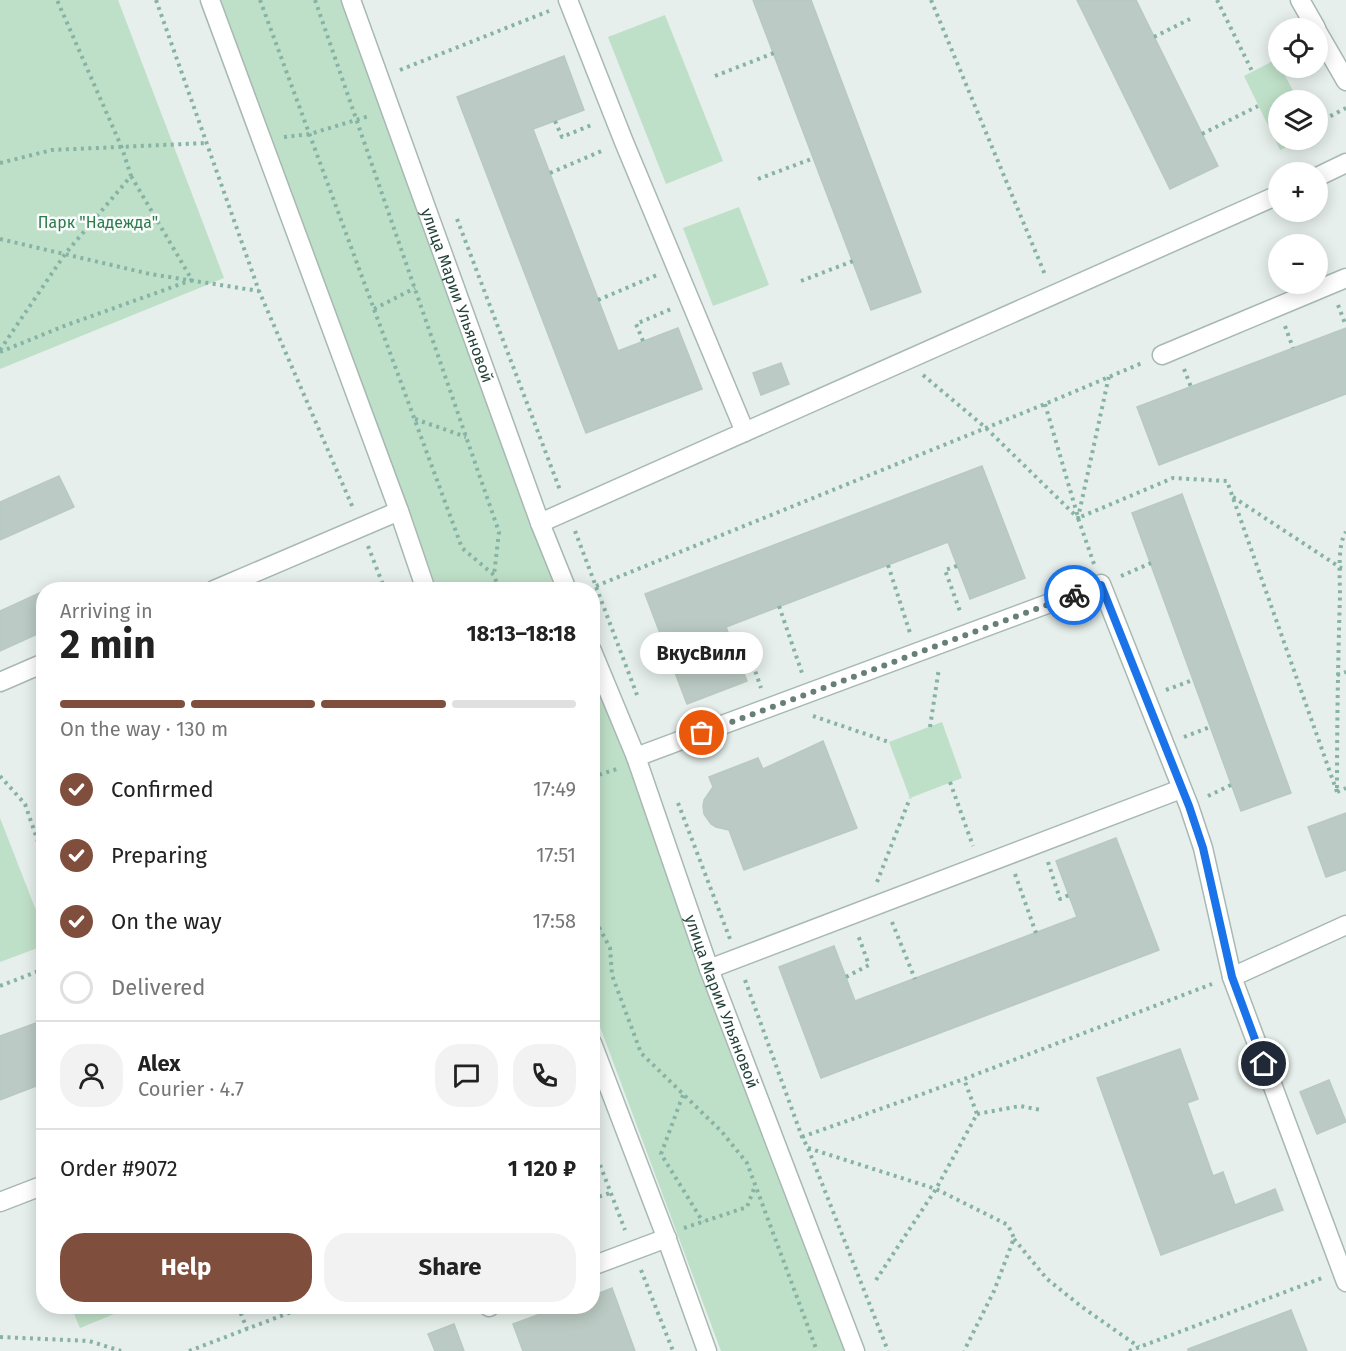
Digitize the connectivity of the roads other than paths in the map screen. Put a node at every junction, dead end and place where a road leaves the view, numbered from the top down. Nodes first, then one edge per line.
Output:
1 (210, 0) edge
2 (1300, 0) edge
3 (353, 1) edge
4 (569, 1) edge
5 (1310, 18) edge
6 (1328, 50) edge
7 (1346, 81) edge
8 (1346, 163) edge
9 (1328, 172) edge
10 (1268, 199) edge
11 (1346, 278) edge
12 (1162, 355) road end
13 (745, 432) junction
14 (399, 511) junction
15 (540, 523) junction
16 (233, 582) edge
17 (423, 582) edge
18 (564, 582) edge
19 (36, 666) edge
20 (600, 675) edge
21 (0, 682) edge
22 (629, 762) junction
23 (1181, 789) junction
24 (1346, 926) edge
25 (709, 969) junction
26 (1232, 977) junction
27 (600, 1062) edge
28 (36, 1188) edge
29 (0, 1202) edge
30 (674, 1234) junction
31 (1340, 1249) edge
32 (600, 1263) edge
33 (1344, 1276) edge
34 (707, 1351) edge
35 (855, 1351) edge

1 - 14 street
2 - 5 street
3 - 15 street, улица Марии Ульяновой
4 - 13 street
6 - 7 street
8 - 9 street
10 - 13 street
11 - 12 street
13 - 15 street
14 - 16 street
14 - 17 street
15 - 18 street, улица Марии Ульяновой
19 - 21 street
20 - 22 street, улица Марии Ульяновой
22 - 23 street
22 - 25 street, улица Марии Ульяновой
23 - 25 street
23 - 26 street
24 - 26 street
25 - 35 street, улица Марии Ульяновой
26 - 31 street
27 - 30 street
28 - 29 street
30 - 32 street
30 - 34 street
31 - 33 street

